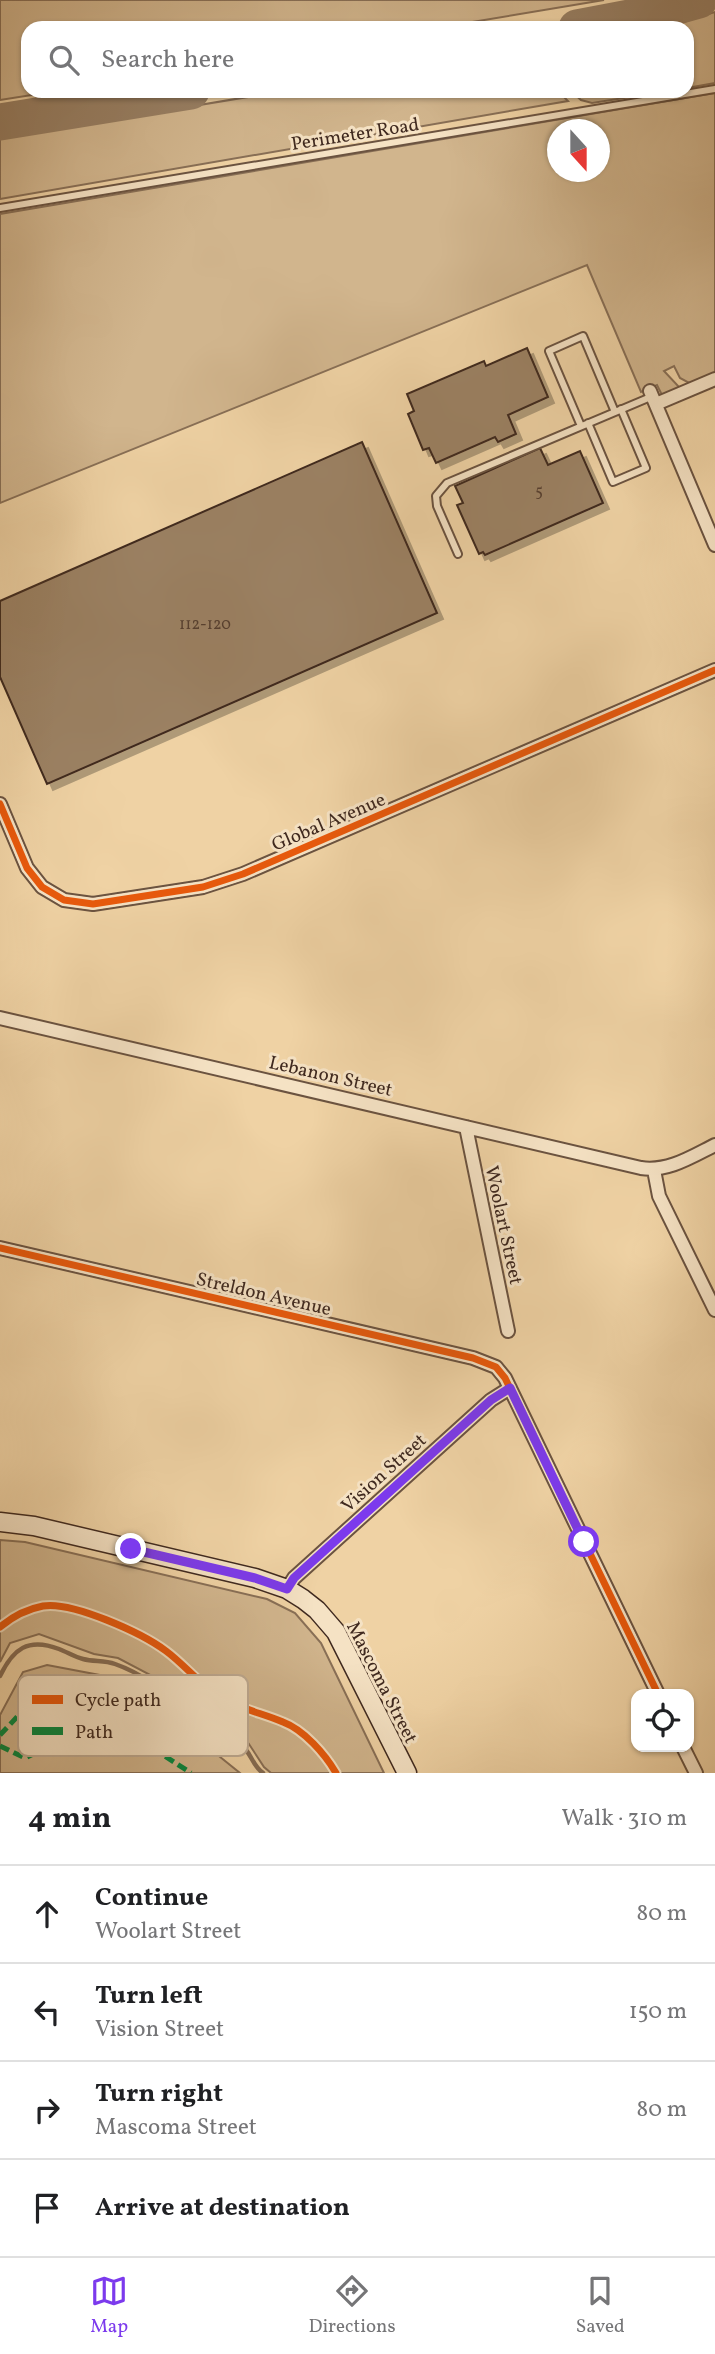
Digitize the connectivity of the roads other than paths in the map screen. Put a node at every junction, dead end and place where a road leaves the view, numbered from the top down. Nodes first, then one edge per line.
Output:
1 (715, 89) edge
2 (694, 92) edge
3 (661, 98) edge
4 (0, 208) edge
5 (715, 379) edge
6 (653, 397) junction
7 (618, 411) junction
8 (585, 425) junction
9 (715, 545) edge
10 (458, 554) dead end
11 (715, 672) edge
12 (0, 804) edge
13 (0, 1018) edge
14 (466, 1127) junction
15 (715, 1145) edge
16 (654, 1170) junction
17 (0, 1248) edge
18 (715, 1310) edge
19 (508, 1331) dead end
20 (510, 1388) junction
21 (0, 1522) edge
22 (287, 1589) junction
23 (656, 1689) edge
24 (686, 1752) edge
25 (407, 1773) edge
26 (696, 1773) edge

1 - 2 lane, Perimeter Road
3 - 4 lane, Perimeter Road
5 - 6 street
6 - 7 lane
6 - 9 street
7 - 8 lane
7 - 8 lane
7 - 8 lane
8 - 10 lane
11 - 12 street, Global Avenue
13 - 14 street, Lebanon Street
14 - 16 street, Lebanon Street
14 - 19 street, Woolart Street
15 - 16 street
16 - 18 street
17 - 20 street, Streldon Avenue
20 - 22 street, Vision Street
20 - 23 street
21 - 22 main road, Mascoma Street
22 - 25 main road, Mascoma Street
24 - 26 street

